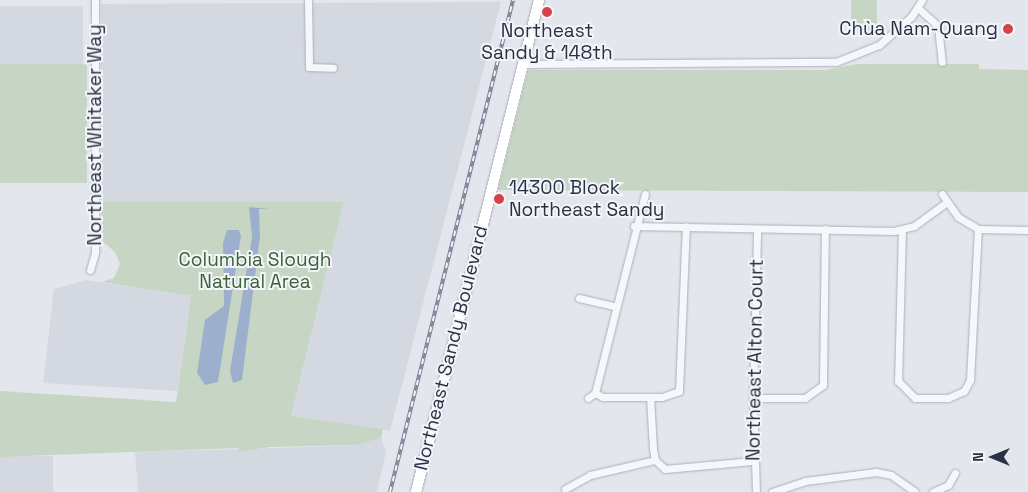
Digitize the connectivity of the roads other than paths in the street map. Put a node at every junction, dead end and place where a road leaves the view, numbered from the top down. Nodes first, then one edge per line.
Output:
1 (95, 0) edge
2 (308, 0) edge
3 (539, 0) edge
4 (922, 0) edge
5 (918, 8) junction
6 (942, 62) dead end
7 (523, 64) junction
8 (334, 68) dead end
9 (645, 194) dead end
10 (942, 194) dead end
11 (947, 202) junction
12 (634, 226) junction
13 (686, 226) junction
14 (757, 229) junction
15 (824, 229) junction
16 (902, 230) junction
17 (978, 230) junction
18 (1028, 230) edge
19 (90, 270) dead end
20 (579, 298) dead end
21 (614, 306) junction
22 (596, 393) junction
23 (650, 397) junction
24 (588, 398) dead end
25 (753, 398) junction
26 (655, 460) junction
27 (753, 462) junction
28 (955, 473) dead end
29 (565, 489) dead end
30 (416, 492) edge
31 (756, 492) edge
32 (772, 492) edge
33 (915, 492) edge
34 (933, 492) edge

1 - 19 street, Northeast Whitaker Way
2 - 8 street
3 - 7 main road, Northeast Sandy Boulevard
4 - 5 street
5 - 6 street
5 - 7 street
7 - 30 main road, Northeast Sandy Boulevard
9 - 12 street
10 - 11 street
11 - 16 street
11 - 17 street
12 - 13 street
12 - 21 street
13 - 14 street
13 - 23 street
14 - 15 street
14 - 25 street, Northeast Alton Court
15 - 16 street
15 - 25 street
16 - 17 street
17 - 18 street
20 - 21 street
21 - 22 street
22 - 23 street
22 - 24 street
23 - 26 street
25 - 27 street, Northeast Alton Court
26 - 27 street
26 - 29 street
27 - 31 street, Northeast Alton Court
28 - 34 street
32 - 33 street

